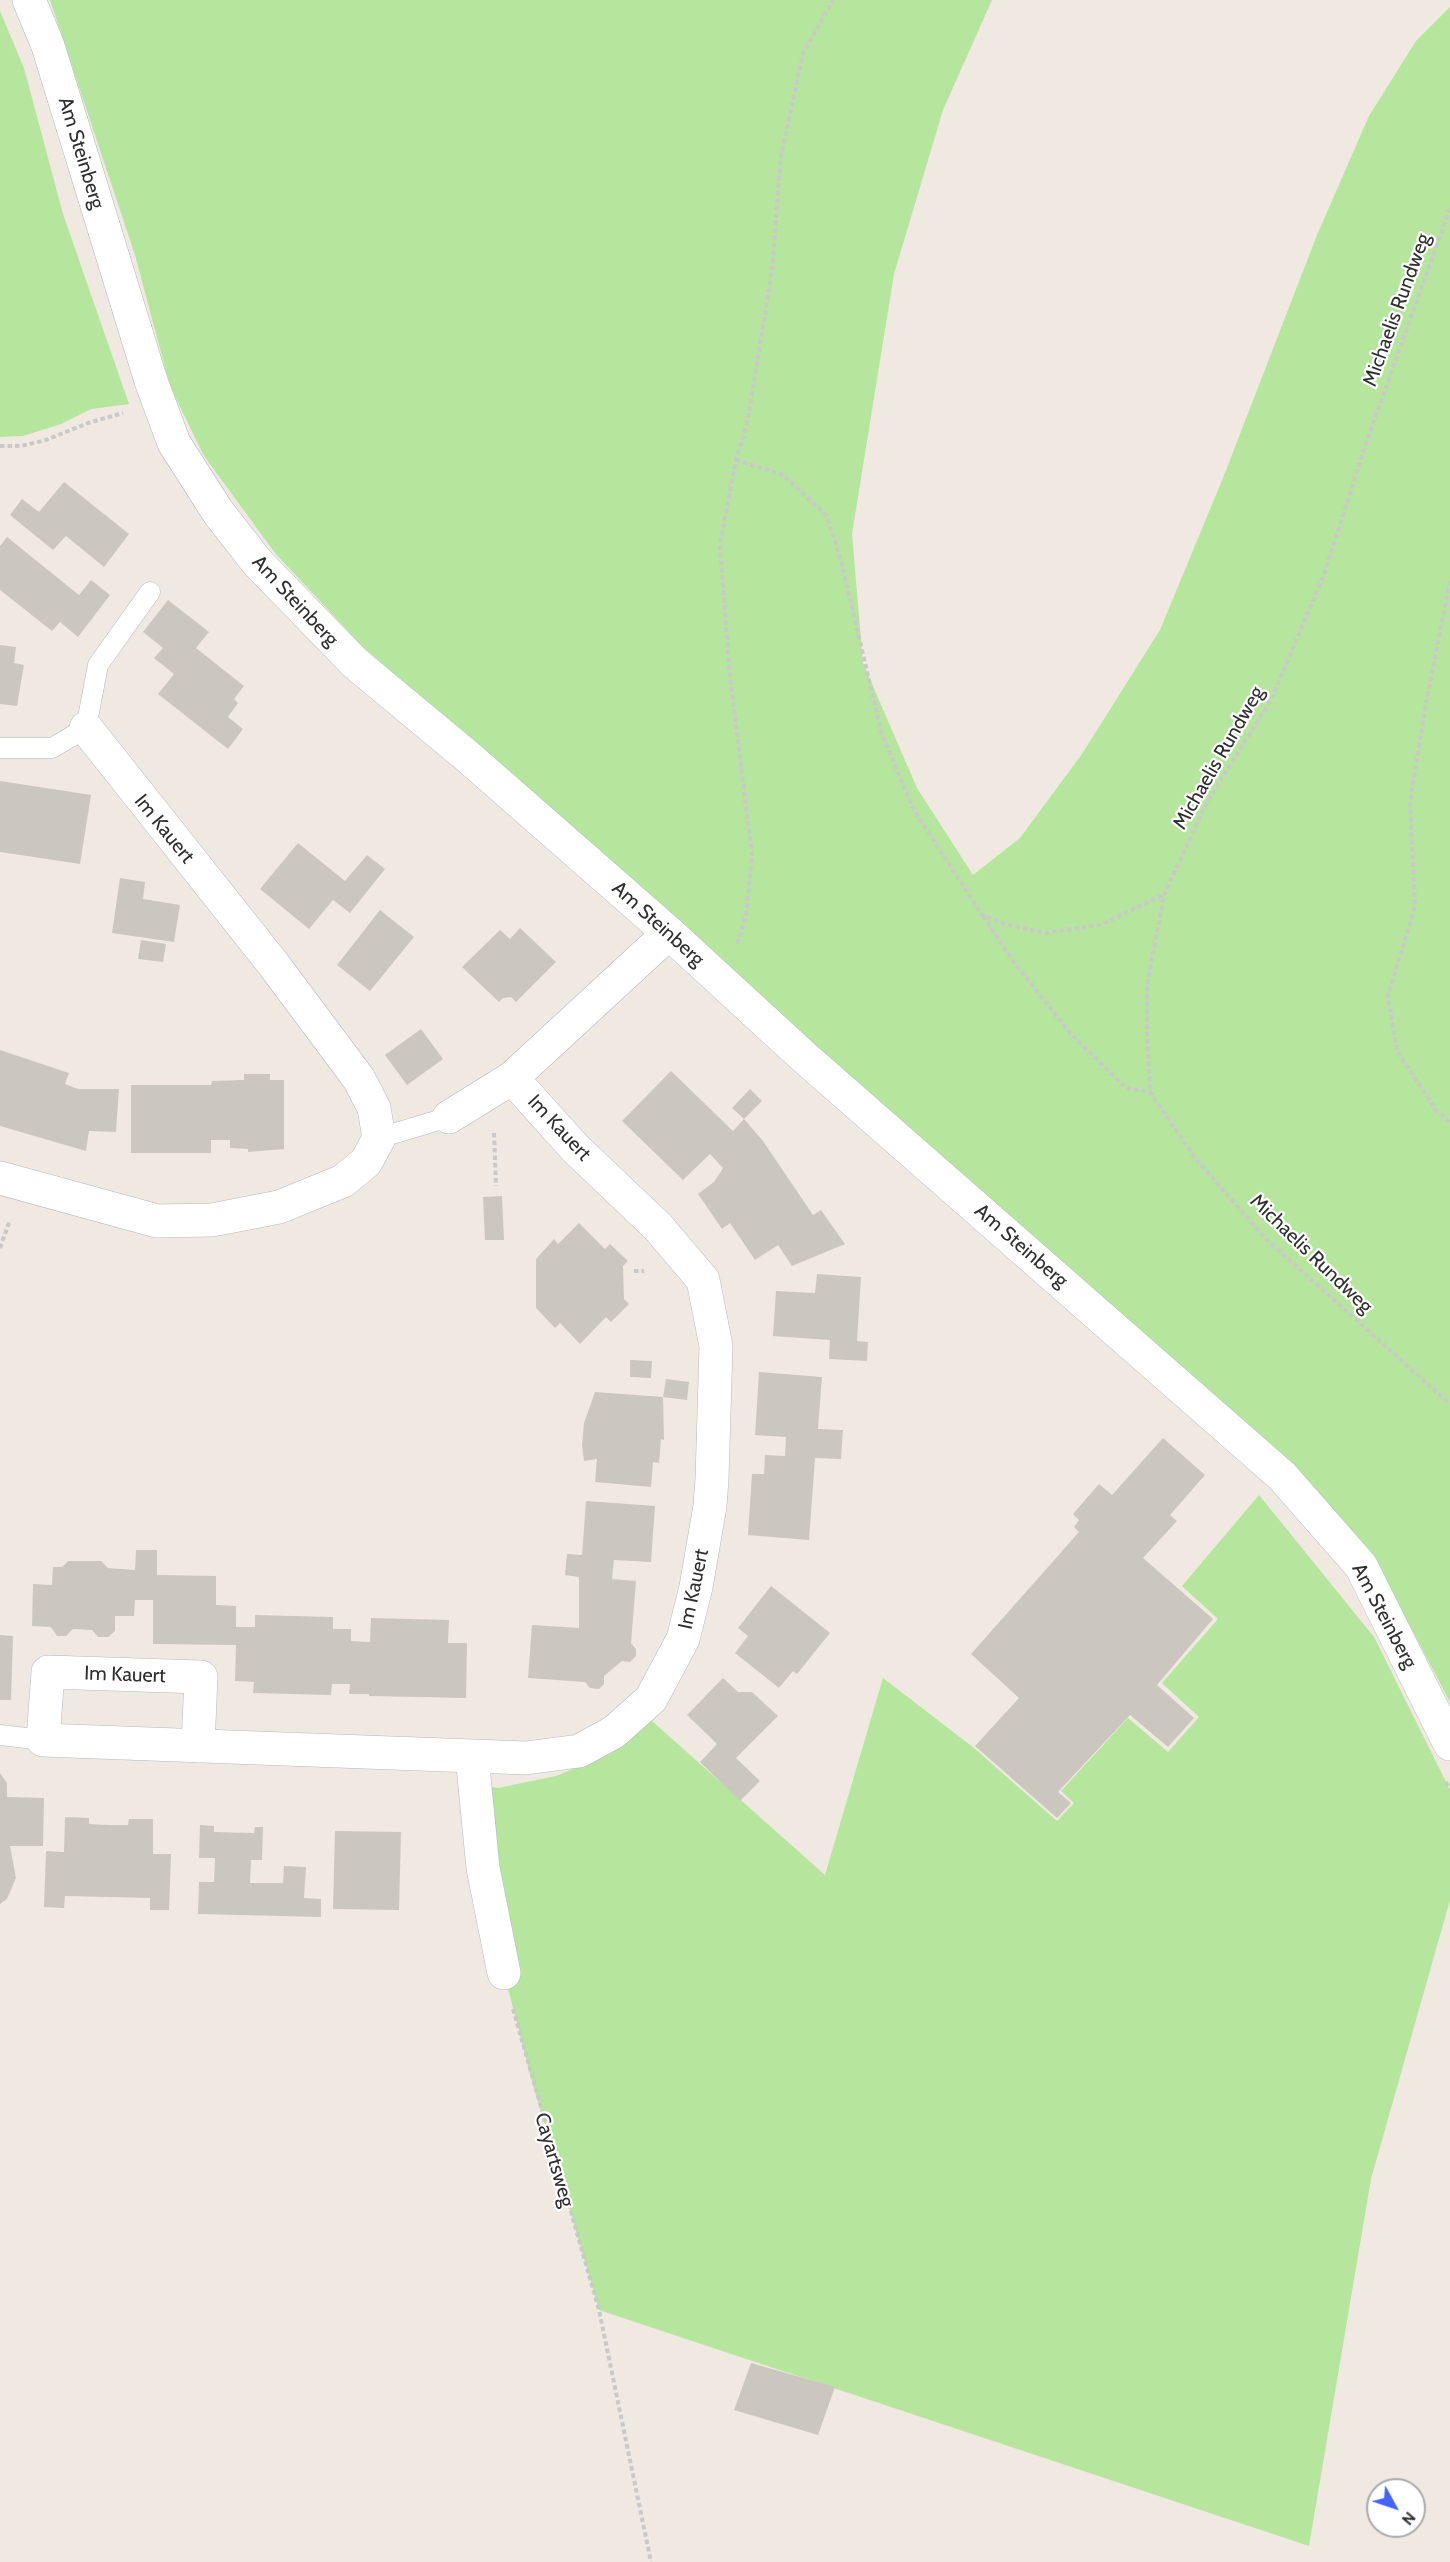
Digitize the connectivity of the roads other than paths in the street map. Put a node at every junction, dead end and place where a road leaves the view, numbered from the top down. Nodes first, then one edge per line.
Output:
1 (29, 0) edge
2 (150, 592) dead end
3 (86, 728) junction
4 (0, 748) edge
5 (669, 933) junction
6 (512, 1078) junction
7 (448, 1118) joint
8 (379, 1138) junction
9 (0, 1178) edge
10 (0, 1735) edge
11 (44, 1740) junction
12 (1450, 1744) edge
13 (198, 1746) junction
14 (472, 1756) junction
15 (504, 1973) road end

1 - 5 street, Am Steinberg
2 - 3 lane
3 - 4 lane
3 - 8 street, Im Kauert
5 - 6 street, Im Kauert
5 - 12 street, Am Steinberg
6 - 7 street, Im Kauert
6 - 14 street, Im Kauert
7 - 8 lane, Im Kauert
8 - 9 street
10 - 11 lane, Im Kauert
11 - 13 street, Im Kauert
11 - 13 street, Im Kauert
13 - 14 street, Im Kauert
14 - 15 street

